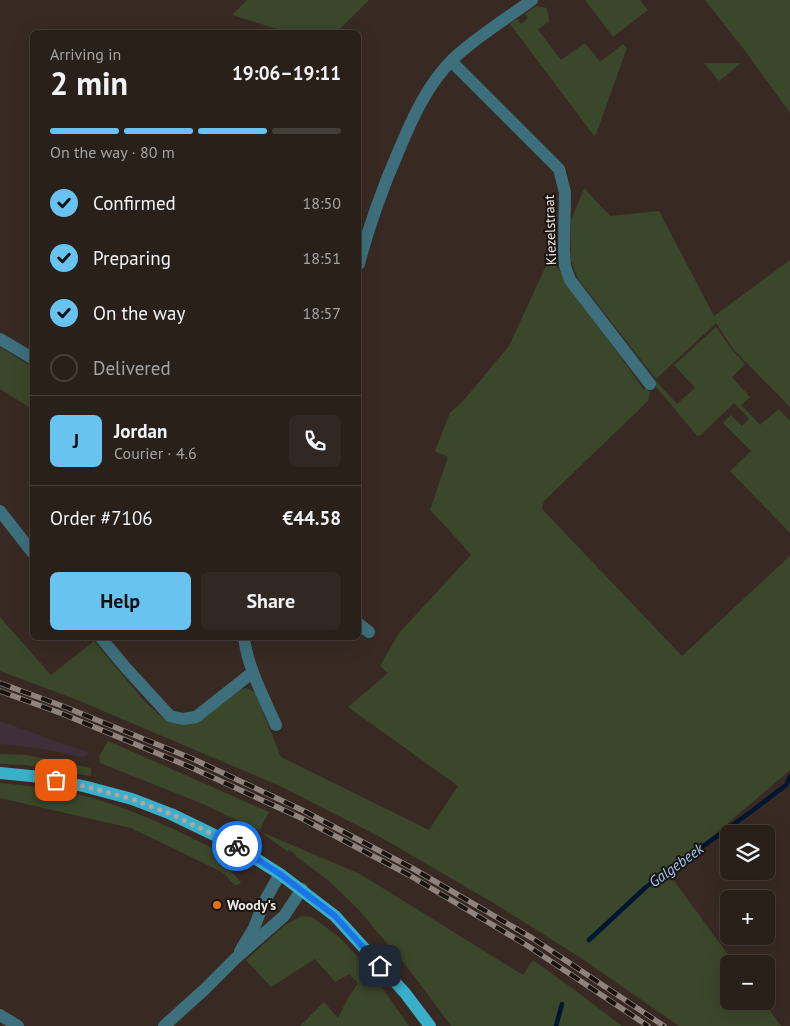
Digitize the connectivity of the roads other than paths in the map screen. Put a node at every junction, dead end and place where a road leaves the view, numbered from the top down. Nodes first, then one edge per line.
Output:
1 (532, 0) edge
2 (451, 61) junction
3 (361, 255) edge
4 (0, 339) edge
5 (30, 357) edge
6 (650, 384) dead end
7 (0, 511) edge
8 (30, 549) edge
9 (103, 640) edge
10 (244, 640) edge
11 (253, 672) junction
12 (276, 725) dead end
13 (0, 773) edge
14 (280, 874) junction
15 (302, 889) junction
16 (236, 958) junction
17 (0, 1015) edge
18 (18, 1026) edge
19 (164, 1026) edge
20 (430, 1026) edge

1 - 2 street
2 - 3 street
2 - 6 street, Kiezelstraat
4 - 5 street
7 - 8 street
9 - 11 street
10 - 11 street
11 - 12 street
13 - 14 main road
14 - 15 main road
14 - 16 street
15 - 16 street
15 - 20 main road
16 - 19 street
17 - 18 street

